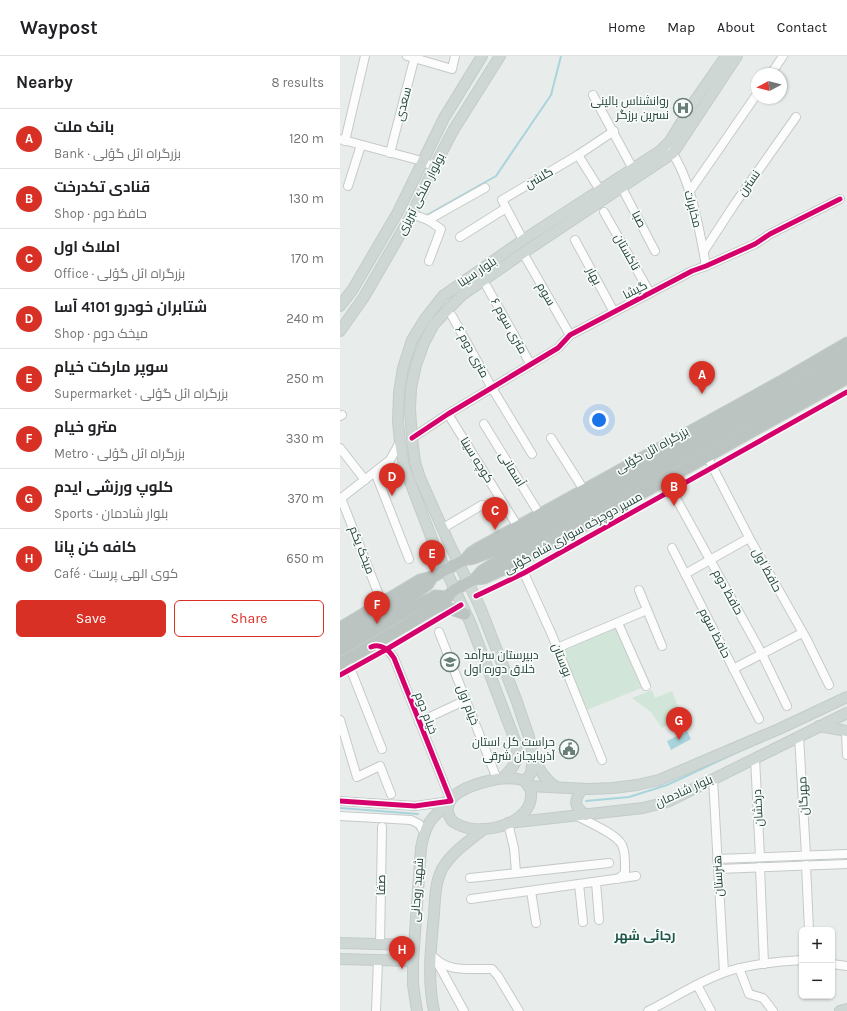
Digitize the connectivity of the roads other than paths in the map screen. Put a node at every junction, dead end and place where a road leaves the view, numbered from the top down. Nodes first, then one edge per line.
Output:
1 (365, 56) edge
2 (455, 56) edge
3 (482, 56) edge
4 (500, 56) edge
5 (726, 56) edge
6 (737, 56) edge
7 (783, 56) edge
8 (412, 57) edge
9 (775, 68) edge
10 (593, 95) dead end
11 (751, 103) edge
12 (796, 117) dead end
13 (614, 131) junction
14 (342, 140) edge
15 (361, 145) junction
16 (666, 145) junction
17 (390, 153) junction
18 (673, 153) junction
19 (578, 156) junction
20 (422, 161) junction
21 (434, 167) junction
22 (633, 169) junction
23 (348, 186) dead end
24 (485, 188) dead end
25 (622, 188) junction
26 (600, 190) junction
27 (690, 192) junction
28 (840, 198) dead end
29 (506, 208) junction
30 (604, 212) dead end
31 (412, 214) junction
32 (428, 220) junction
33 (460, 237) dead end
34 (523, 240) junction
35 (575, 240) dead end
36 (655, 251) dead end
37 (704, 251) junction
38 (523, 253) junction
39 (429, 261) dead end
40 (706, 266) junction
41 (455, 286) junction
42 (487, 287) dead end
43 (650, 293) junction
44 (462, 295) junction
45 (340, 306) edge
46 (614, 312) junction
47 (452, 316) dead end
48 (340, 331) edge
49 (570, 335) junction
50 (847, 343) edge
51 (847, 355) edge
52 (531, 365) junction
53 (847, 366) edge
54 (847, 378) edge
55 (492, 388) junction
56 (448, 414) junction
57 (484, 424) dead end
58 (412, 438) junction
59 (551, 438) dead end
60 (400, 442) junction
61 (340, 448) edge
62 (532, 454) dead end
63 (707, 456) junction
64 (390, 460) junction
65 (405, 468) junction
66 (375, 472) junction
67 (365, 480) junction
68 (666, 480) junction
69 (584, 490) junction
70 (341, 498) edge
71 (482, 505) dead end
72 (540, 515) junction
73 (518, 527) junction
74 (443, 528) junction
75 (749, 538) junction
76 (672, 548) dead end
77 (503, 553) junction
78 (409, 559) dead end
79 (710, 559) junction
80 (462, 561) junction
81 (519, 562) junction
82 (445, 570) junction
83 (685, 574) junction
84 (432, 577) junction
85 (472, 581) junction
86 (639, 590) dead end
87 (447, 598) junction
88 (382, 603) junction
89 (647, 610) junction
90 (465, 614) junction
91 (618, 622) junction
92 (340, 628) edge
93 (439, 632) dead end
94 (802, 633) junction
95 (340, 639) edge
96 (662, 646) dead end
97 (371, 647) junction
98 (557, 648) junction
99 (340, 650) edge
100 (762, 654) junction
101 (344, 662) edge
102 (733, 669) junction
103 (829, 685) dead end
104 (646, 686) dead end
105 (847, 697) edge
106 (466, 700) junction
107 (787, 706) dead end
108 (847, 714) edge
109 (759, 719) dead end
110 (340, 720) edge
111 (419, 722) junction
112 (819, 726) junction
113 (846, 731) edge
114 (799, 736) junction
115 (382, 749) dead end
116 (847, 755) edge
117 (533, 756) junction
118 (755, 758) junction
119 (602, 760) dead end
120 (500, 779) junction
121 (713, 779) junction
122 (527, 784) junction
123 (556, 787) junction
124 (582, 788) junction
125 (391, 794) dead end
126 (340, 801) edge
127 (450, 802) junction
128 (581, 815) junction
129 (340, 816) edge
130 (508, 823) junction
131 (382, 827) dead end
132 (484, 829) junction
133 (424, 832) junction
134 (847, 854) edge
135 (806, 855) junction
136 (760, 857) junction
137 (717, 859) junction
138 (609, 863) dead end
139 (847, 864) edge
140 (806, 865) junction
141 (760, 867) junction
142 (718, 869) junction
143 (516, 872) junction
144 (636, 876) dead end
145 (470, 878) dead end
146 (618, 879) junction
147 (596, 882) junction
148 (579, 884) junction
149 (531, 891) junction
150 (471, 899) dead end
151 (599, 920) dead end
152 (583, 922) dead end
153 (536, 923) dead end
154 (809, 927) edge
155 (340, 943) edge
156 (380, 944) junction
157 (414, 945) junction
158 (433, 956) junction
159 (340, 959) edge
160 (378, 960) junction
161 (799, 960) edge
162 (413, 961) junction
163 (764, 964) junction
164 (835, 964) edge
165 (847, 966) edge
166 (739, 968) junction
167 (724, 972) junction
168 (697, 985) junction
169 (662, 1008) edge
170 (847, 1009) edge
171 (376, 1011) edge
172 (417, 1011) edge
173 (434, 1011) edge
174 (464, 1011) edge
175 (519, 1011) edge
176 (648, 1011) edge
177 (711, 1011) edge
178 (773, 1011) edge
179 (840, 1011) edge

1 - 14 street
2 - 8 street
3 - 20 main road, بولوار ملکی تبریزی
4 - 21 main road, بولوار ملکی تبریزی
5 - 16 main road, بلوار سینا
6 - 18 main road, بلوار سینا
7 - 9 street
8 - 17 street, سعدی
10 - 13 street
11 - 27 street
12 - 37 street, نسترن
13 - 19 street, گلشن
13 - 22 street
14 - 15 street
15 - 17 street
15 - 23 street
16 - 18 street, مخابرات
16 - 22 main road, بلوار سینا
17 - 20 street
18 - 25 main road, بلوار سینا
18 - 27 street, مخابرات
19 - 26 street
19 - 29 street, گلشن
20 - 21 street
20 - 45 main road, بولوار ملکی تبریزی
21 - 31 main road, بولوار ملکی تبریزی
22 - 26 main road, بلوار سینا
24 - 32 street
25 - 36 street, صبا
25 - 38 main road, بلوار سینا
26 - 34 main road, بلوار سینا
27 - 37 street, مخابرات
28 - 40 street, گیشا
29 - 33 street
29 - 34 street
30 - 43 street, تاکستان
31 - 32 street
31 - 48 main road, بولوار ملکی تبریزی
32 - 39 street
34 - 41 main road, بلوار سینا
35 - 46 street, بهار
37 - 40 street, مخابرات
38 - 44 main road, بلوار سینا
38 - 49 street, سوم
40 - 43 street, گیشا
41 - 44 main road
41 - 60 main road, بلوار سینا
42 - 52 street, ۶ متری سوم
43 - 46 street, گیشا
44 - 58 main road, بلوار سینا
46 - 49 street, گیشا
47 - 55 street, ۶ متری دوم
49 - 52 street, گیشا
50 - 69 highway
51 - 77 highway, بزرگراه ائل گؤلی
52 - 55 street, گیشا
53 - 77 highway, بزرگراه ائل گؤلی
54 - 63 highway
55 - 56 street, گیشا
55 - 62 street, ۶ متری دوم
56 - 58 street, گیشا
56 - 73 street, کوچه سینا
57 - 72 street, آسمانی
58 - 74 main road, بلوار سینا
59 - 69 street
60 - 64 street
60 - 65 main road, بلوار سینا
61 - 67 street
63 - 68 highway
63 - 75 street, حافظ اول
64 - 65 street
64 - 66 street
65 - 82 main road, بلوار سینا
66 - 67 street
66 - 78 street
67 - 70 street
68 - 79 street, حافظ دوم
68 - 81 highway
69 - 72 highway
70 - 88 street, میخک یکم
71 - 74 street
72 - 73 highway
73 - 80 highway
74 - 80 main road, بلوار سینا
75 - 79 street
75 - 94 street, حافظ اول
76 - 83 street, حافظ سوم
77 - 80 highway, بزرگراه ائل گؤلی
77 - 85 highway, بزرگراه ائل گؤلی
79 - 83 street
79 - 100 street, حافظ دوم
80 - 82 highway
80 - 85 main road, بلوار سینا
81 - 85 highway
81 - 98 street, بوستان
82 - 84 highway
82 - 87 main road, بلوار سینا
83 - 102 street, حافظ سوم
84 - 88 highway
84 - 95 highway
85 - 87 highway
85 - 117 main road
86 - 89 street
87 - 90 highway
87 - 90 main road
87 - 97 highway
87 - 99 highway
88 - 92 highway
89 - 91 street
89 - 96 street
90 - 120 main road
91 - 98 street
91 - 104 street
93 - 106 street, خیام اول
94 - 100 street
94 - 103 street, حافظ اول
97 - 101 highway
97 - 111 street, خیام دوم
98 - 119 street, بوستان
100 - 102 street
100 - 107 street, حافظ دوم
101 - 115 street
102 - 109 street, حافظ سوم
105 - 124 main road, بلوار شادمان
106 - 111 street
106 - 120 street, خیام اول
108 - 112 main road, بلوار شادمان
110 - 125 street
111 - 127 street, خیام دوم
112 - 113 main road
112 - 114 main road, بلوار شادمان
113 - 116 street
114 - 118 main road, بلوار شادمان
114 - 135 street, مهرگان
117 - 122 main road
117 - 123 main road
118 - 121 main road, بلوار شادمان
118 - 136 street, درخشان
120 - 122 main road, بلوار شادمان
120 - 127 main road, شهید روحانی
121 - 128 main road, بلوار شادمان
121 - 137 street, هنرستان
122 - 123 main road, بلوار شادمان
122 - 130 main road
123 - 124 main road, بلوار شادمان
124 - 128 main road
126 - 127 street
127 - 132 main road
127 - 133 main road, شهید روحانی
128 - 130 main road, بلوار شادمان
128 - 146 street
129 - 133 street
130 - 132 main road
130 - 143 street
131 - 156 street, صفا
132 - 158 main road, شهید روحانی
133 - 157 main road, شهید روحانی
134 - 135 street
135 - 136 street
136 - 137 street
137 - 142 street, هنرستان
138 - 143 street
139 - 140 street
140 - 141 street
140 - 154 street
141 - 142 street
141 - 163 street
142 - 167 street, هنرستان
143 - 145 street
144 - 146 street
146 - 147 street
147 - 148 street
147 - 151 street
148 - 149 street
148 - 152 street
149 - 150 street
149 - 153 street
155 - 156 main road
156 - 157 main road
157 - 162 main road, شهید روحانی
158 - 173 main road, شهید روحانی
158 - 174 street
158 - 175 street
159 - 160 main road
160 - 162 main road
160 - 171 street
161 - 163 street
162 - 172 main road, شهید روحانی
163 - 166 street
164 - 165 street
166 - 167 street
166 - 178 street
167 - 168 street
168 - 169 street
168 - 177 street
169 - 176 street
170 - 179 main road

